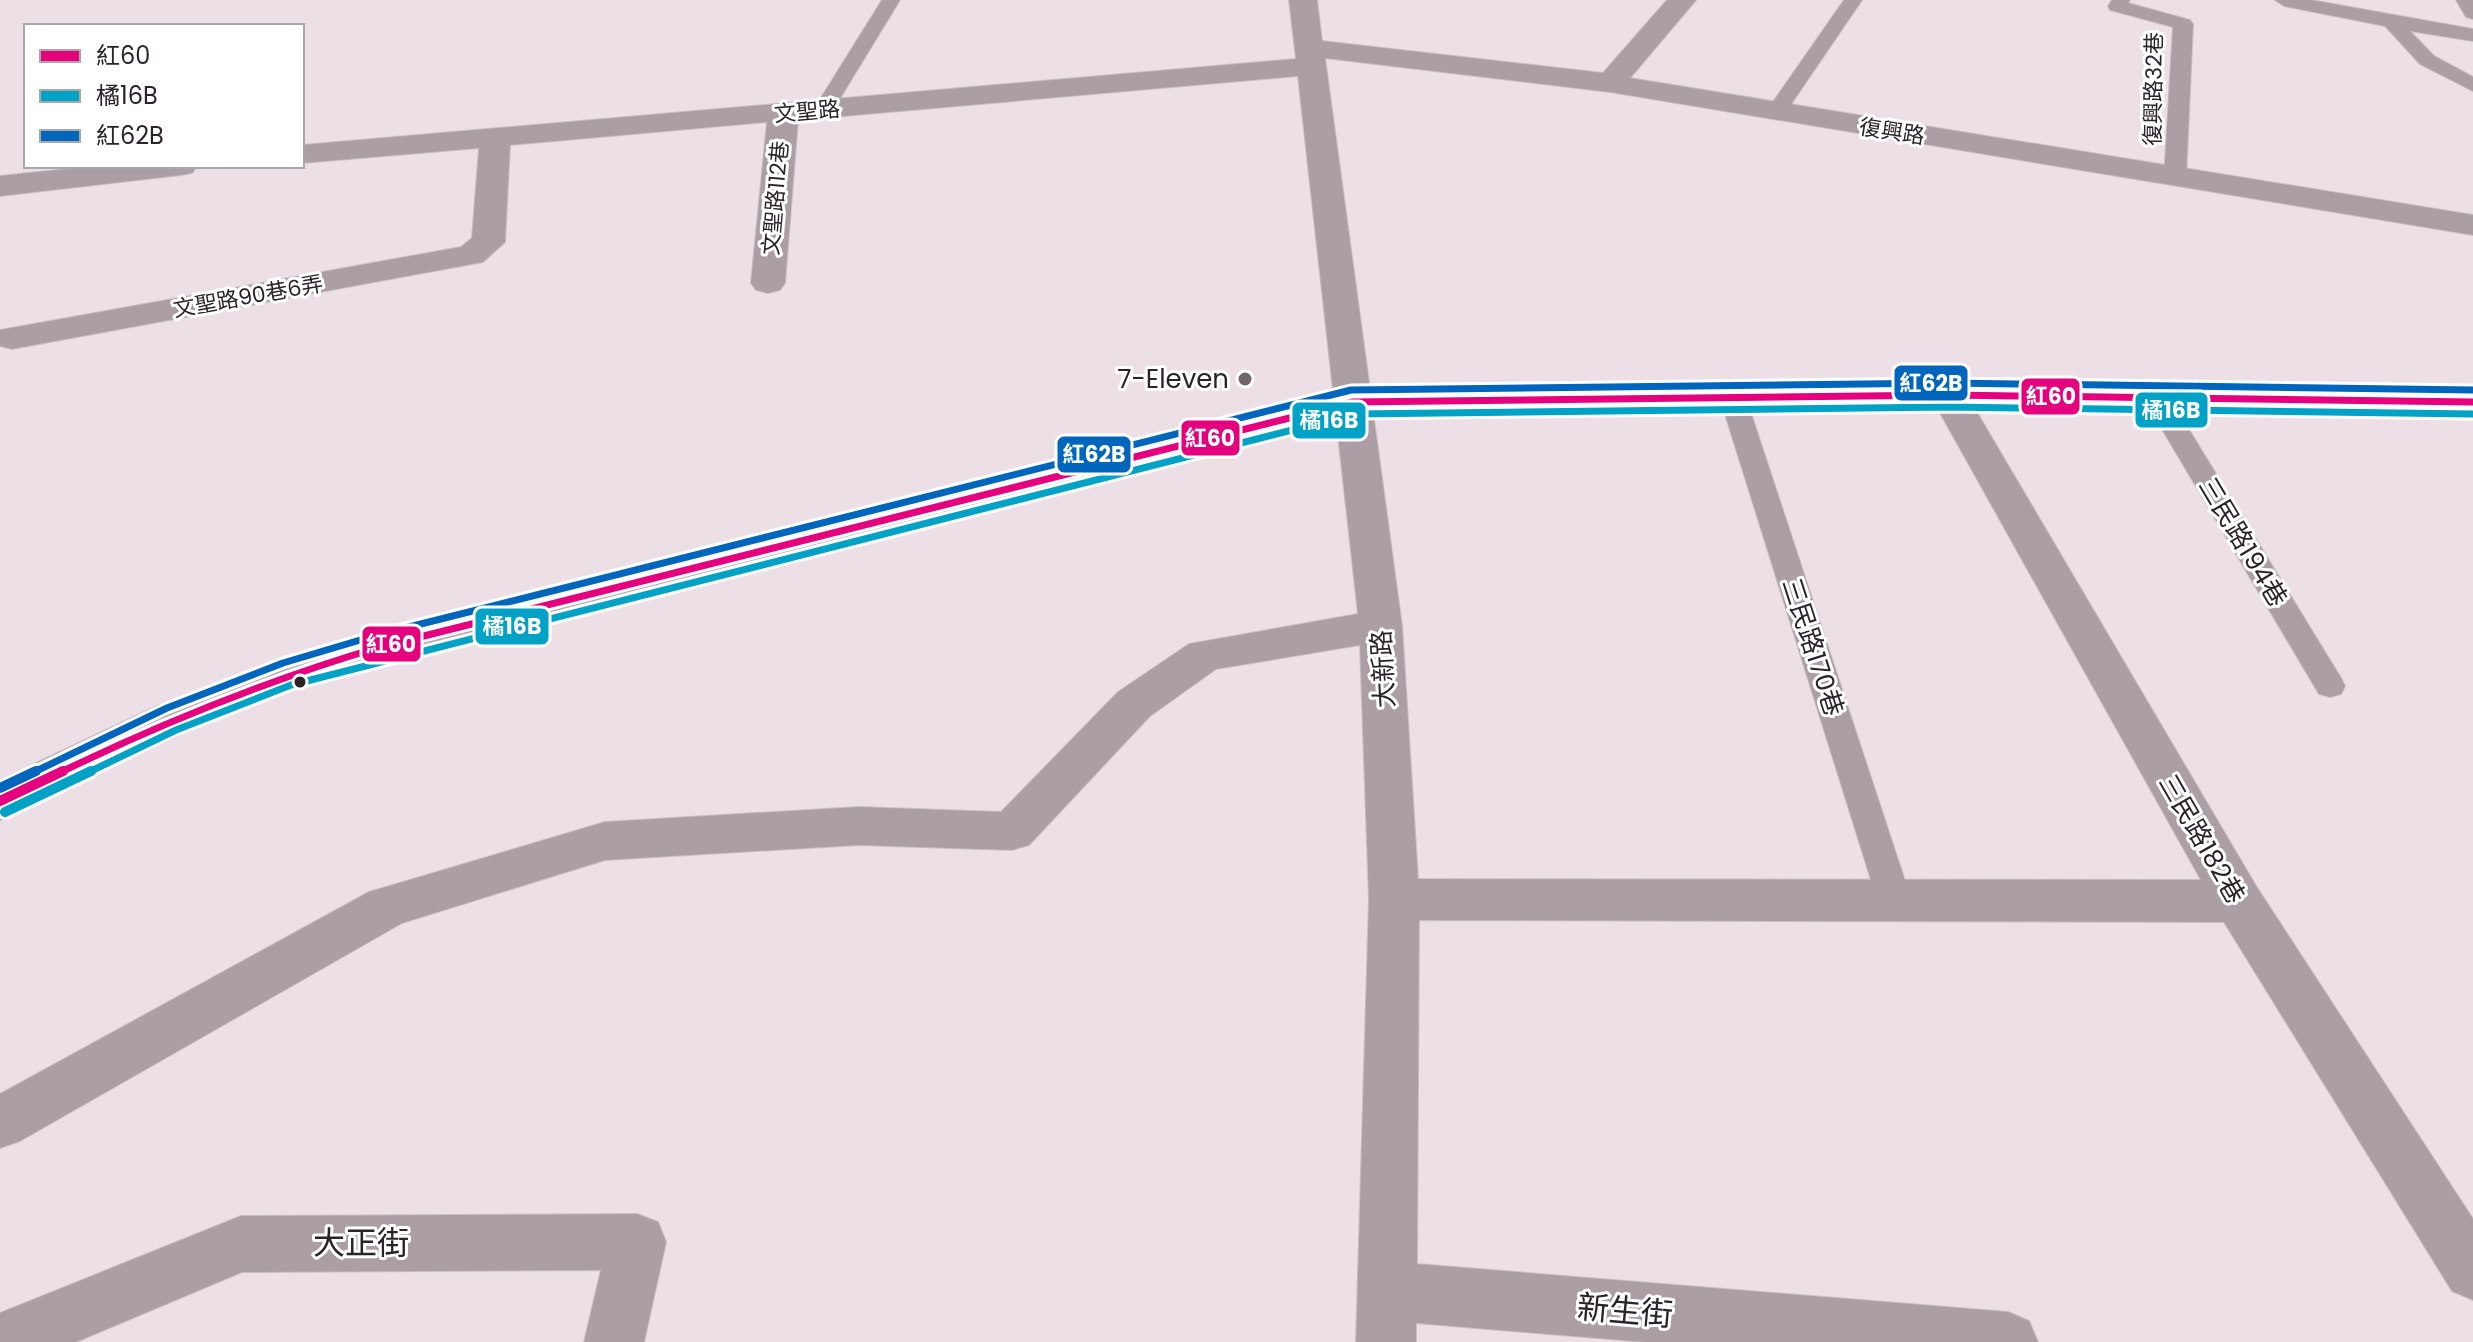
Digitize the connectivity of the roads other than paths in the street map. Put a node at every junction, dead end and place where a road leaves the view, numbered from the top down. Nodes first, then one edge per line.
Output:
1 (891, 0) edge
2 (1303, 0) edge
3 (1682, 0) edge
4 (1853, 0) edge
5 (2121, 0) edge
6 (2284, 0) edge
7 (2465, 0) edge
8 (2473, 13) edge
9 (2391, 22) junction
10 (2473, 35) edge
11 (1310, 57) junction
12 (1610, 83) junction
13 (2473, 85) edge
14 (824, 109) junction
15 (1776, 112) junction
16 (783, 113) junction
17 (495, 139) junction
18 (304, 154) edge
19 (163, 168) edge
20 (2175, 178) junction
21 (0, 186) edge
22 (2473, 225) edge
23 (768, 283) dead end
24 (12, 338) dead end
25 (1732, 395) junction
26 (1949, 395) junction
27 (2156, 397) junction
28 (1353, 402) junction
29 (2473, 402) edge
30 (1381, 626) junction
31 (2330, 686) dead end
32 (0, 801) edge
33 (1394, 899) junction
34 (1894, 899) junction
35 (2238, 901) junction
36 (0, 1123) edge
37 (2473, 1271) edge
38 (1386, 1316) edge
39 (3, 1342) edge
40 (614, 1342) edge
41 (2008, 1342) edge

1 - 14 lane
2 - 11 street, 大新路
3 - 12 street
4 - 15 lane
5 - 20 lane, 復興路32巷
6 - 9 lane
7 - 8 lane
9 - 10 lane
9 - 13 lane
11 - 12 street, 復興路
11 - 14 street, 文聖路
11 - 28 street, 大新路
12 - 15 street, 復興路
14 - 16 street, 文聖路
15 - 20 street, 復興路
16 - 17 street, 文聖路
16 - 23 street, 文聖路112巷
17 - 18 street, 文聖路
17 - 24 street, 文聖路90巷6弄
19 - 21 street
20 - 22 street, 復興路
25 - 26 main road
25 - 28 main road
25 - 34 lane, 三民路170巷
26 - 27 main road
26 - 35 street, 三民路182巷
27 - 29 main road
27 - 31 lane, 三民路194巷
28 - 30 street, 大新路
28 - 32 main road
30 - 33 street, 大新路
30 - 36 street
33 - 34 street
33 - 38 street, 大新路
34 - 35 street
35 - 37 street, 三民路182巷
38 - 41 street, 新生街
39 - 40 street, 大正街

